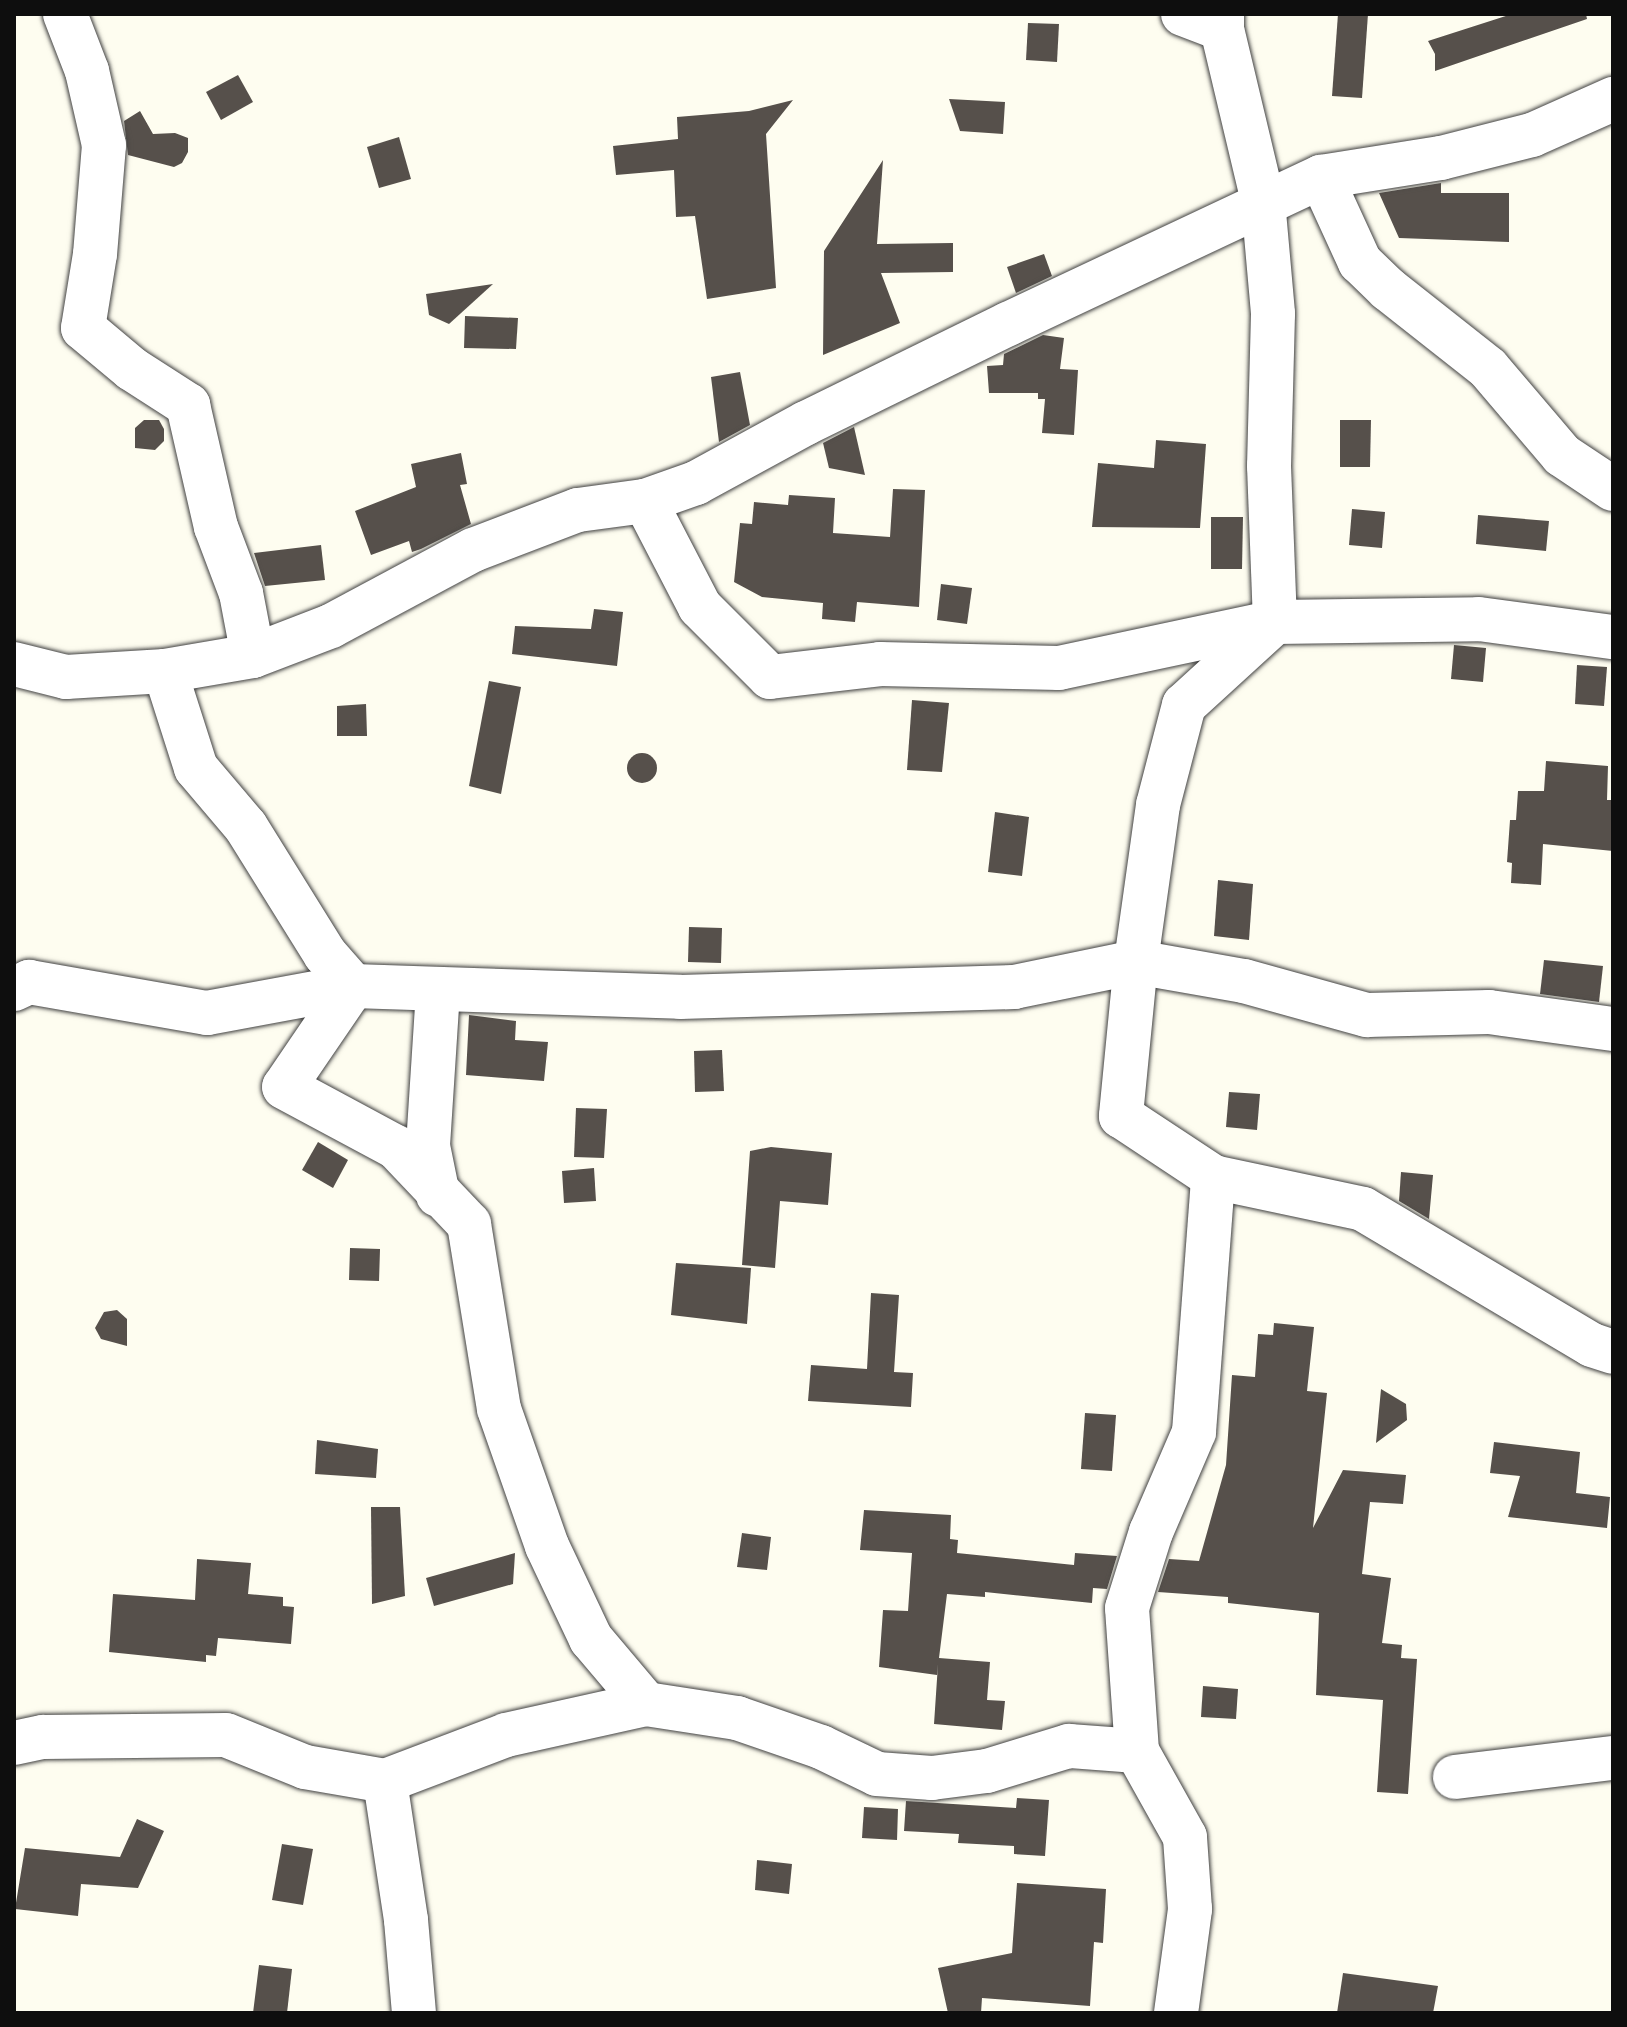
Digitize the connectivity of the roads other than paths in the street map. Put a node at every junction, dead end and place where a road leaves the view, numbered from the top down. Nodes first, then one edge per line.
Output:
1 (65, 14) edge
2 (1209, 19) edge
3 (1613, 99) edge
4 (1321, 177) junction
5 (1263, 201) junction
6 (1613, 489) edge
7 (645, 501) junction
8 (1275, 622) junction
9 (1613, 637) edge
10 (253, 656) junction
11 (14, 664) edge
12 (165, 671) junction
13 (1136, 962) junction
14 (353, 986) junction
15 (14, 989) edge
16 (438, 991) junction
17 (1613, 1029) edge
18 (1213, 1177) junction
19 (438, 1195) junction
20 (1613, 1352) edge
21 (646, 1704) junction
22 (14, 1743) edge
23 (1137, 1751) junction
24 (1613, 1758) edge
25 (1455, 1777) dead end
26 (385, 1781) junction
27 (414, 2013) edge
28 (1176, 2013) edge

1 - 10 street
2 - 5 street
3 - 4 street
4 - 5 street
4 - 6 street
5 - 7 street
5 - 8 street
7 - 8 street
7 - 10 street
8 - 9 street
8 - 13 street
10 - 12 street
11 - 12 street
12 - 14 street
13 - 16 street
13 - 17 street
13 - 18 street
14 - 15 street
14 - 16 street
14 - 19 street
16 - 19 street
18 - 20 street
18 - 23 street
19 - 21 street
21 - 23 street
21 - 26 street
22 - 26 street
23 - 28 street
24 - 25 street
26 - 27 street

